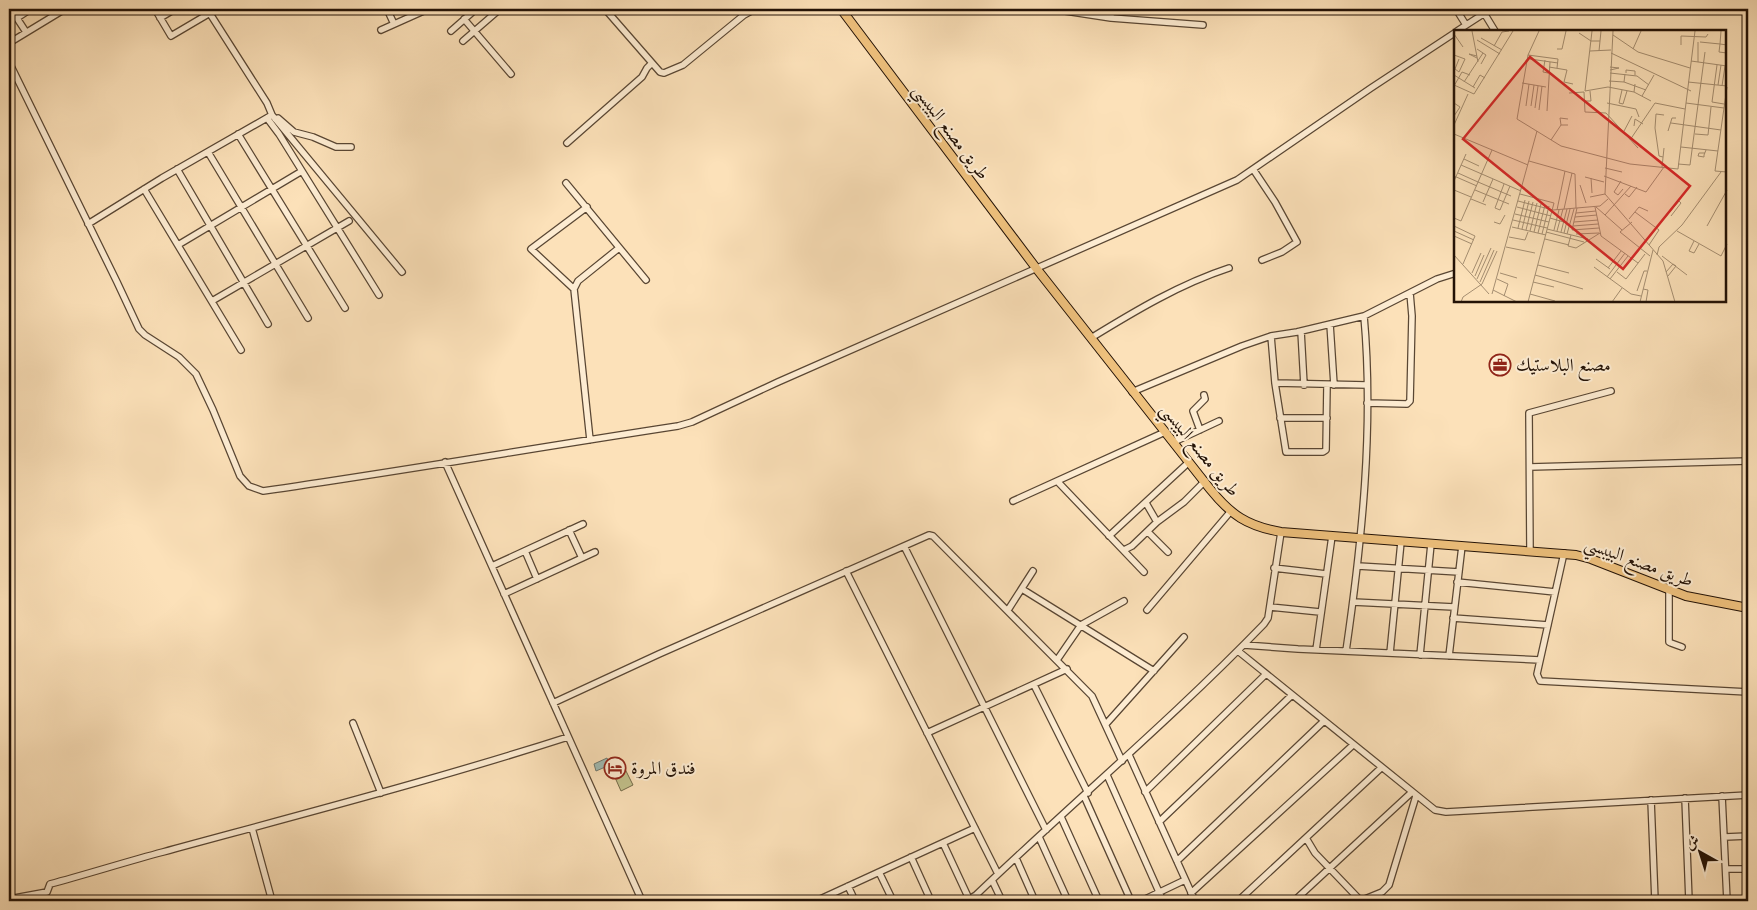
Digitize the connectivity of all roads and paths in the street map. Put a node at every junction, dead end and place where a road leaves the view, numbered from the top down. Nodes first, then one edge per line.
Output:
1 (11, 9) edge
2 (31, 9) edge
3 (65, 9) edge
4 (155, 9) edge
5 (175, 9) edge
6 (387, 9) edge
7 (426, 9) edge
8 (476, 9) edge
9 (500, 9) edge
10 (605, 9) edge
11 (755, 9) edge
12 (841, 9) edge
13 (1052, 9) edge
14 (1111, 9) edge
15 (1456, 9) edge
16 (1491, 9) edge
17 (209, 11) edge
18 (1484, 13) junction
19 (17, 18) junction
20 (160, 18) junction
21 (1111, 18) junction
22 (464, 19) junction
23 (394, 24) junction
24 (1203, 25) dead end
25 (1466, 25) junction
26 (381, 30) dead end
27 (1459, 30) edge
28 (1494, 30) edge
29 (451, 31) dead end
30 (475, 31) junction
31 (26, 32) junction
32 (1454, 33) edge
33 (463, 41) dead end
34 (9, 43) edge
35 (9, 62) edge
36 (652, 63) junction
37 (511, 74) dead end
38 (271, 117) junction
39 (290, 132) junction
40 (238, 134) junction
41 (566, 143) dead end
42 (351, 147) dead end
43 (208, 152) junction
44 (1253, 169) junction
45 (177, 170) junction
46 (302, 171) junction
47 (566, 183) dead end
48 (144, 189) junction
49 (272, 189) junction
50 (587, 207) junction
51 (241, 208) junction
52 (349, 221) dead end
53 (88, 224) junction
54 (211, 226) junction
55 (336, 228) junction
56 (178, 245) junction
57 (306, 246) junction
58 (619, 248) junction
59 (1262, 260) dead end
60 (276, 265) junction
61 (1036, 268) junction
62 (1229, 268) dead end
63 (402, 272) dead end
64 (1454, 274) edge
65 (646, 280) dead end
66 (245, 282) junction
67 (574, 289) junction
68 (1410, 293) junction
69 (379, 295) dead end
70 (212, 301) junction
71 (345, 308) dead end
72 (1364, 316) junction
73 (308, 318) dead end
74 (268, 324) dead end
75 (1330, 324) junction
76 (1301, 331) junction
77 (1271, 336) junction
78 (1091, 338) junction
79 (242, 350) dead end
80 (1274, 383) junction
81 (1304, 385) junction
82 (1327, 385) junction
83 (1334, 385) junction
84 (1367, 385) junction
85 (1610, 391) dead end
86 (1132, 392) junction
87 (1204, 395) dead end
88 (1367, 402) junction
89 (1280, 418) junction
90 (1327, 418) junction
91 (1219, 421) dead end
92 (1200, 430) junction
93 (1165, 432) junction
94 (590, 440) junction
95 (1174, 442) junction
96 (1748, 461) edge
97 (445, 462) junction
98 (1190, 462) junction
99 (1530, 468) junction
100 (1205, 481) junction
101 (1058, 482) junction
102 (1013, 501) dead end
103 (1146, 503) junction
104 (1231, 511) junction
105 (1157, 522) junction
106 (583, 524) dead end
107 (569, 530) junction
108 (1148, 532) junction
109 (1280, 532) junction
110 (1109, 536) junction
111 (1332, 536) junction
112 (1360, 539) junction
113 (1401, 542) junction
114 (1431, 544) junction
115 (904, 546) junction
116 (1462, 546) junction
117 (1124, 550) junction
118 (524, 551) junction
119 (1530, 551) junction
120 (595, 552) dead end
121 (1168, 552) dead end
122 (1564, 553) junction
123 (582, 558) junction
124 (492, 566) junction
125 (1358, 566) junction
126 (1274, 568) junction
127 (1399, 569) junction
128 (846, 571) junction
129 (1033, 571) dead end
130 (1429, 571) junction
131 (1144, 572) dead end
132 (1459, 572) junction
133 (1326, 574) junction
134 (537, 579) junction
135 (1457, 582) junction
136 (1022, 588) junction
137 (1669, 590) junction
138 (1555, 592) junction
139 (504, 594) junction
140 (1124, 601) dead end
141 (1353, 602) junction
142 (1396, 604) junction
143 (1424, 606) junction
144 (1270, 607) junction
145 (1454, 607) junction
146 (1748, 608) edge
147 (1008, 610) junction
148 (1147, 610) dead end
149 (1320, 612) junction
150 (1453, 618) junction
151 (1548, 625) junction
152 (1081, 626) junction
153 (1184, 637) dead end
154 (1244, 645) junction
155 (1682, 647) dead end
156 (1316, 650) junction
157 (1238, 651) junction
158 (1346, 651) junction
159 (1390, 653) junction
160 (1420, 655) junction
161 (1449, 656) junction
162 (1058, 660) junction
163 (1540, 660) junction
164 (1068, 670) junction
165 (1154, 670) junction
166 (1266, 674) junction
167 (1034, 685) junction
168 (1748, 692) edge
169 (1292, 695) junction
170 (553, 704) junction
171 (984, 707) junction
172 (1324, 721) junction
173 (353, 723) dead end
174 (1106, 724) junction
175 (928, 733) junction
176 (568, 737) junction
177 (1353, 745) junction
178 (1129, 755) junction
179 (1122, 761) junction
180 (1382, 768) junction
181 (1107, 775) junction
182 (1145, 792) junction
183 (381, 793) junction
184 (1086, 794) junction
185 (1414, 794) junction
186 (1748, 795) edge
187 (1722, 796) junction
188 (1685, 798) junction
189 (1651, 800) junction
190 (1061, 817) junction
191 (1159, 822) junction
192 (252, 828) junction
193 (975, 828) junction
194 (1046, 830) junction
195 (1748, 836) edge
196 (1039, 837) junction
197 (1725, 837) junction
198 (1306, 838) junction
199 (943, 843) junction
200 (911, 857) junction
201 (1016, 858) junction
202 (1177, 861) junction
203 (1330, 868) junction
204 (1726, 869) junction
205 (1748, 869) edge
206 (879, 872) junction
207 (998, 874) junction
208 (992, 880) junction
209 (1185, 880) junction
210 (848, 886) junction
211 (1159, 892) junction
212 (1191, 893) junction
213 (9, 900) edge
214 (1367, 900) edge
215 (1748, 900) edge
216 (272, 901) edge
217 (642, 901) edge
218 (816, 901) edge
219 (855, 901) edge
220 (892, 901) edge
221 (931, 901) edge
222 (968, 901) edge
223 (1002, 901) edge
224 (1035, 901) edge
225 (1068, 901) edge
226 (1099, 901) edge
227 (1131, 901) edge
228 (1141, 901) edge
229 (1163, 901) edge
230 (1195, 901) edge
231 (1238, 901) edge
232 (1294, 901) edge
233 (1361, 901) edge
234 (1655, 901) edge
235 (1689, 901) edge
236 (1722, 901) edge
237 (1727, 901) edge

1 - 19 street
2 - 19 street
3 - 31 street
4 - 20 street
5 - 20 street
6 - 23 street
7 - 23 street
8 - 22 street
9 - 30 street
10 - 36 street
11 - 36 street
12 - 61 main road, طريق مصنع البيبسي
13 - 21 street
14 - 21 street
15 - 25 street
16 - 18 street
17 - 20 street
17 - 38 street
18 - 25 street
18 - 28 street
19 - 31 street
21 - 24 street
22 - 29 street
22 - 30 street
23 - 26 street
25 - 27 street
30 - 33 street
30 - 37 street
31 - 34 street
32 - 44 street
35 - 53 street
36 - 41 street
38 - 39 street
38 - 40 street
38 - 46 street
39 - 42 street
39 - 63 street
40 - 43 street
40 - 49 street
43 - 45 street
43 - 51 street
44 - 59 street
44 - 61 street
45 - 48 street
45 - 54 street
46 - 49 street
46 - 55 street
47 - 50 street
48 - 53 street
48 - 56 street
49 - 51 street
49 - 57 street
50 - 58 street
50 - 67 street
51 - 54 street
51 - 60 street
52 - 55 street
53 - 97 street
54 - 56 street
54 - 66 street
55 - 57 street
55 - 69 street
56 - 70 street
57 - 60 street
57 - 71 street
58 - 65 street
58 - 67 street
60 - 66 street
60 - 73 street
61 - 78 main road, طريق مصنع البيبسي
61 - 94 street
62 - 78 street
64 - 68 street
66 - 70 street
66 - 74 street
67 - 94 street
68 - 72 street
68 - 88 street
70 - 79 street
72 - 75 street
72 - 84 street
75 - 76 street
75 - 83 street
76 - 77 street
76 - 81 street
77 - 80 street
77 - 86 street
78 - 86 main road, طريق مصنع البيبسي
80 - 81 street
80 - 89 street
81 - 82 street
82 - 83 street
82 - 90 street
83 - 84 street
84 - 88 street
85 - 99 street
86 - 93 main road, طريق مصنع البيبسي
87 - 92 street
88 - 112 street
89 - 90 street
89 - 90 street
91 - 92 street
92 - 95 street
93 - 95 main road, طريق مصنع البيبسي
93 - 101 street
94 - 97 street
95 - 98 main road, طريق مصنع البيبسي
96 - 99 street
97 - 124 street
98 - 100 main road, طريق مصنع البيبسي
98 - 103 street
99 - 119 street
100 - 104 main road, طريق مصنع البيبسي
100 - 105 street
101 - 102 street
101 - 110 street
103 - 105 street
103 - 110 street
104 - 109 main road, طريق مصنع البيبسي
104 - 148 street
105 - 108 street
106 - 107 street
107 - 118 street
107 - 123 street
108 - 117 street
108 - 121 street
109 - 111 main road, طريق مصنع البيبسي
109 - 126 street
110 - 117 street
111 - 112 main road, طريق مصنع البيبسي
111 - 133 street
112 - 113 main road, طريق مصنع البيبسي
112 - 125 street
113 - 114 main road, طريق مصنع البيبسي
113 - 127 street
114 - 116 main road, طريق مصنع البيبسي
114 - 130 street
115 - 128 street
115 - 147 street
115 - 171 street
116 - 119 main road, طريق مصنع البيبسي
116 - 132 street
117 - 131 street
118 - 124 street
118 - 134 street
119 - 122 main road, طريق مصنع البيبسي
120 - 123 street
122 - 137 main road, طريق مصنع البيبسي
122 - 138 street
123 - 134 street
124 - 139 street
125 - 127 street
125 - 141 street
126 - 133 street
126 - 144 street
127 - 130 street
127 - 142 street
128 - 170 street
128 - 175 street
129 - 136 street
130 - 132 street
130 - 143 street
132 - 135 street
133 - 149 street
134 - 139 street
135 - 138 street
135 - 145 street
136 - 147 street
136 - 152 street
137 - 146 main road, طريق مصنع البيبسي
137 - 155 street
138 - 151 street
139 - 170 street
140 - 152 street
141 - 142 street
141 - 158 street
142 - 143 street
142 - 159 street
143 - 145 street
143 - 160 street
144 - 149 street
144 - 154 street
145 - 150 street
147 - 162 street
149 - 156 street
150 - 151 street
150 - 161 street
151 - 163 street
152 - 162 street
152 - 165 street
153 - 165 street
154 - 156 street
154 - 157 street
156 - 158 street
157 - 166 street
157 - 178 street
158 - 159 street
159 - 160 street
160 - 161 street
161 - 163 street
162 - 164 street
163 - 168 street
164 - 167 street
164 - 174 street
165 - 174 street
166 - 169 street
166 - 182 street
167 - 171 street
167 - 184 street
169 - 172 street
169 - 191 street
170 - 176 street
171 - 175 street
171 - 194 street
172 - 177 street
172 - 202 street
173 - 183 street
174 - 179 street
175 - 193 street
176 - 183 street
176 - 217 street
177 - 180 street
177 - 212 street
178 - 179 street
178 - 182 street
179 - 181 street
180 - 185 street
180 - 198 street
181 - 184 street
181 - 211 street
182 - 191 street
183 - 192 street
184 - 190 street
184 - 227 street
185 - 189 street
185 - 203 street
185 - 214 street
186 - 187 street
187 - 188 street
187 - 197 street
188 - 189 street
188 - 235 street
189 - 234 street
190 - 194 street
190 - 226 street
191 - 202 street
192 - 213 street
192 - 216 street
193 - 199 street
193 - 207 street
194 - 196 street
195 - 197 street
196 - 201 street
196 - 225 street
197 - 204 street
198 - 203 street
198 - 231 street
199 - 200 street
199 - 222 street
200 - 206 street
200 - 221 street
201 - 207 street
201 - 224 street
202 - 209 street
203 - 232 street
203 - 233 street
204 - 205 street
204 - 237 street
206 - 210 street
206 - 220 street
207 - 208 street
208 - 222 street
208 - 223 street
209 - 211 street
209 - 212 street
210 - 218 street
210 - 219 street
211 - 228 street
211 - 229 street
212 - 230 street
214 - 233 street
215 - 237 street
236 - 237 street

